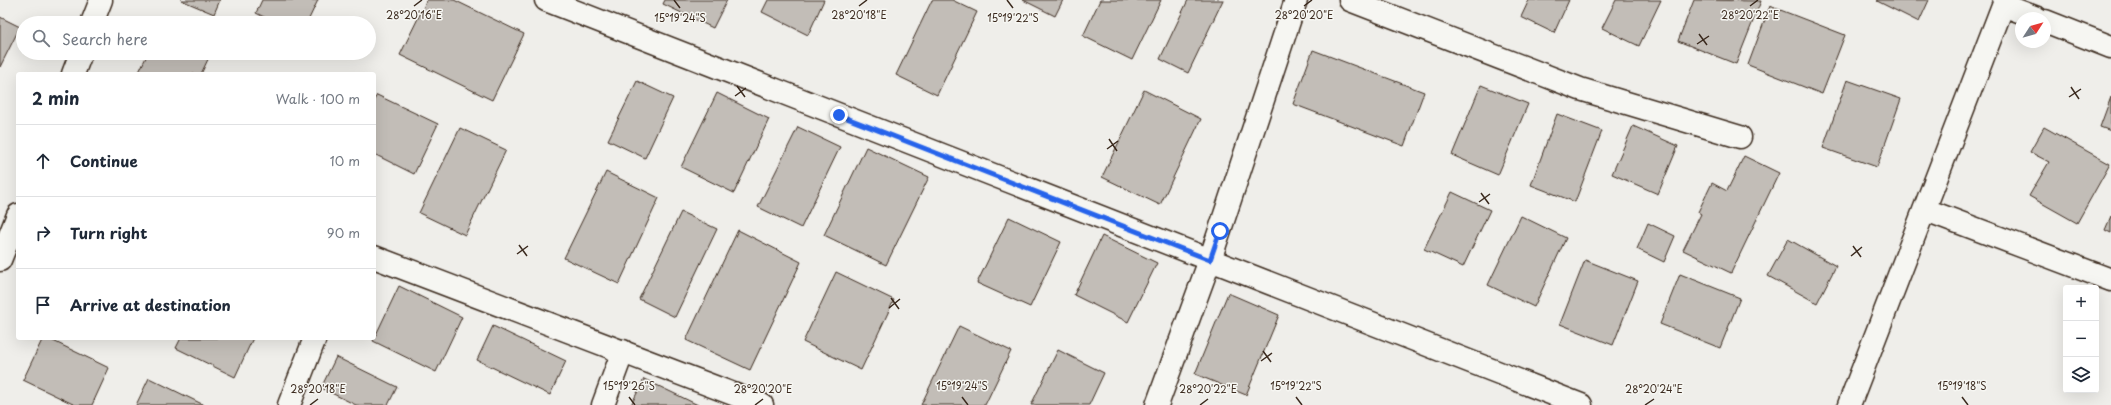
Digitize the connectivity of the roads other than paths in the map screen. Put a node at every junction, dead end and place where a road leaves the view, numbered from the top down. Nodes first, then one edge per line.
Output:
1 (101, 0) edge
2 (546, 0) edge
3 (1296, 0) edge
4 (1350, 0) edge
5 (2004, 3) edge
6 (2024, 12) edge
7 (95, 16) edge
8 (2051, 23) edge
9 (2111, 47) edge
10 (78, 60) edge
11 (74, 72) edge
12 (1740, 136) dead end
13 (1926, 210) junction
14 (16, 220) edge
15 (376, 258) edge
16 (0, 260) edge
17 (1210, 260) junction
18 (2111, 280) edge
19 (314, 340) edge
20 (623, 351) junction
21 (290, 405) edge
22 (603, 405) edge
23 (762, 405) edge
24 (1157, 405) edge
25 (1581, 405) edge
26 (1849, 405) edge

1 - 7 street
2 - 17 street
3 - 17 street
4 - 12 street
5 - 6 street
5 - 13 street
8 - 9 street
10 - 11 street
13 - 18 street
13 - 26 street
14 - 16 street
15 - 20 street
17 - 24 street
17 - 25 street
19 - 21 street
20 - 22 street
20 - 23 street

